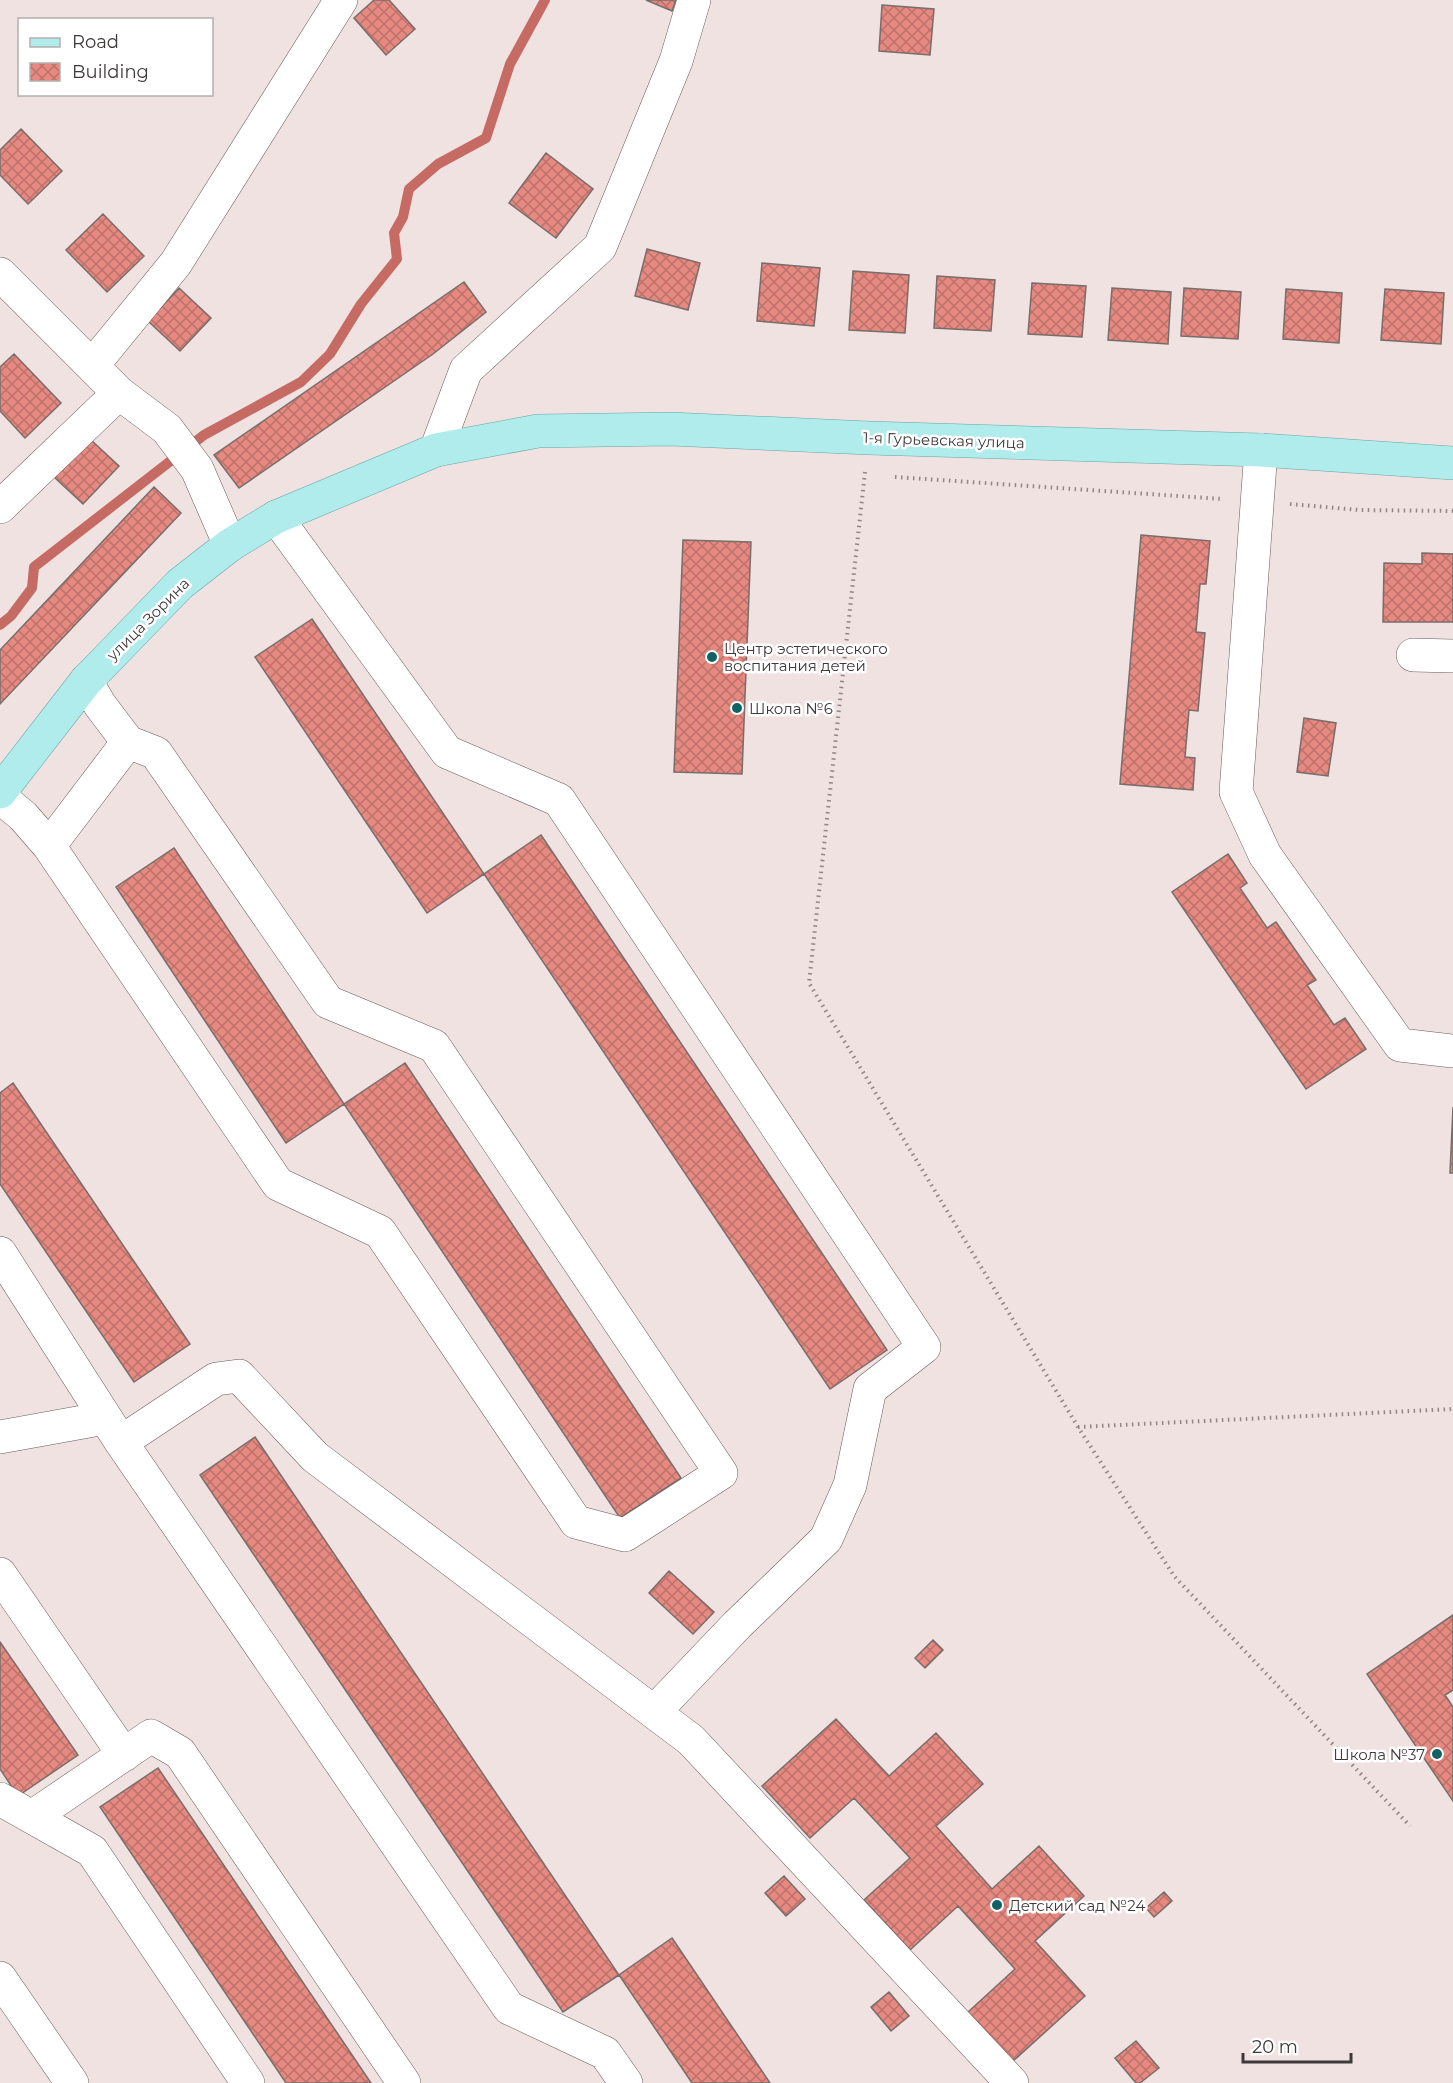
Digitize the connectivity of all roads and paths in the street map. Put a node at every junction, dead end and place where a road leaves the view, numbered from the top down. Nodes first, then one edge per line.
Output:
1 (341, 0) edge
2 (694, 0) edge
3 (0, 274) edge
4 (92, 366) junction
5 (119, 393) junction
6 (869, 438) junction
7 (436, 450) junction
8 (1261, 450) junction
9 (1453, 463) edge
10 (853, 474) dead end
11 (864, 475) junction
12 (876, 476) dead end
13 (888, 476) dead end
14 (1257, 501) junction
15 (0, 507) edge
16 (1453, 511) edge
17 (276, 517) junction
18 (230, 545) junction
19 (1413, 655) dead end
20 (1453, 656) edge
21 (86, 681) junction
22 (128, 742) junction
23 (0, 792) edge
24 (0, 797) edge
25 (49, 846) junction
26 (1453, 1051) edge
27 (0, 1252) edge
28 (1453, 1409) edge
29 (1078, 1427) junction
30 (113, 1430) junction
31 (0, 1437) edge
32 (0, 1574) edge
33 (655, 1711) junction
34 (124, 1755) junction
35 (0, 1799) edge
36 (32, 1817) junction
37 (1410, 1826) dead end
38 (0, 1978) edge
39 (72, 2083) edge
40 (248, 2083) edge
41 (404, 2083) edge
42 (626, 2083) edge
43 (1012, 2083) edge

1 - 4 street
2 - 7 street
3 - 4 street
4 - 5 street
5 - 15 street
5 - 18 street
6 - 7 main road, 1-я Гурьевская улица
6 - 8 main road, 1-я Гурьевская улица
6 - 11 path
7 - 17 main road, улица Зорина
8 - 9 main road, 1-я Гурьевская улица
8 - 14 street
10 - 11 path
11 - 12 path
11 - 29 path
13 - 14 path
14 - 16 path
14 - 26 street
17 - 18 main road, улица Зорина
17 - 33 street
18 - 21 main road, улица Зорина
19 - 20 street
21 - 22 street
21 - 23 main road, улица Зорина
22 - 25 street
22 - 25 street
24 - 25 street
27 - 30 street
28 - 29 path
29 - 37 path
30 - 31 street
30 - 33 street
30 - 42 street
32 - 34 street
33 - 43 street
34 - 36 street
34 - 41 street
35 - 36 street
36 - 40 street
38 - 39 street

